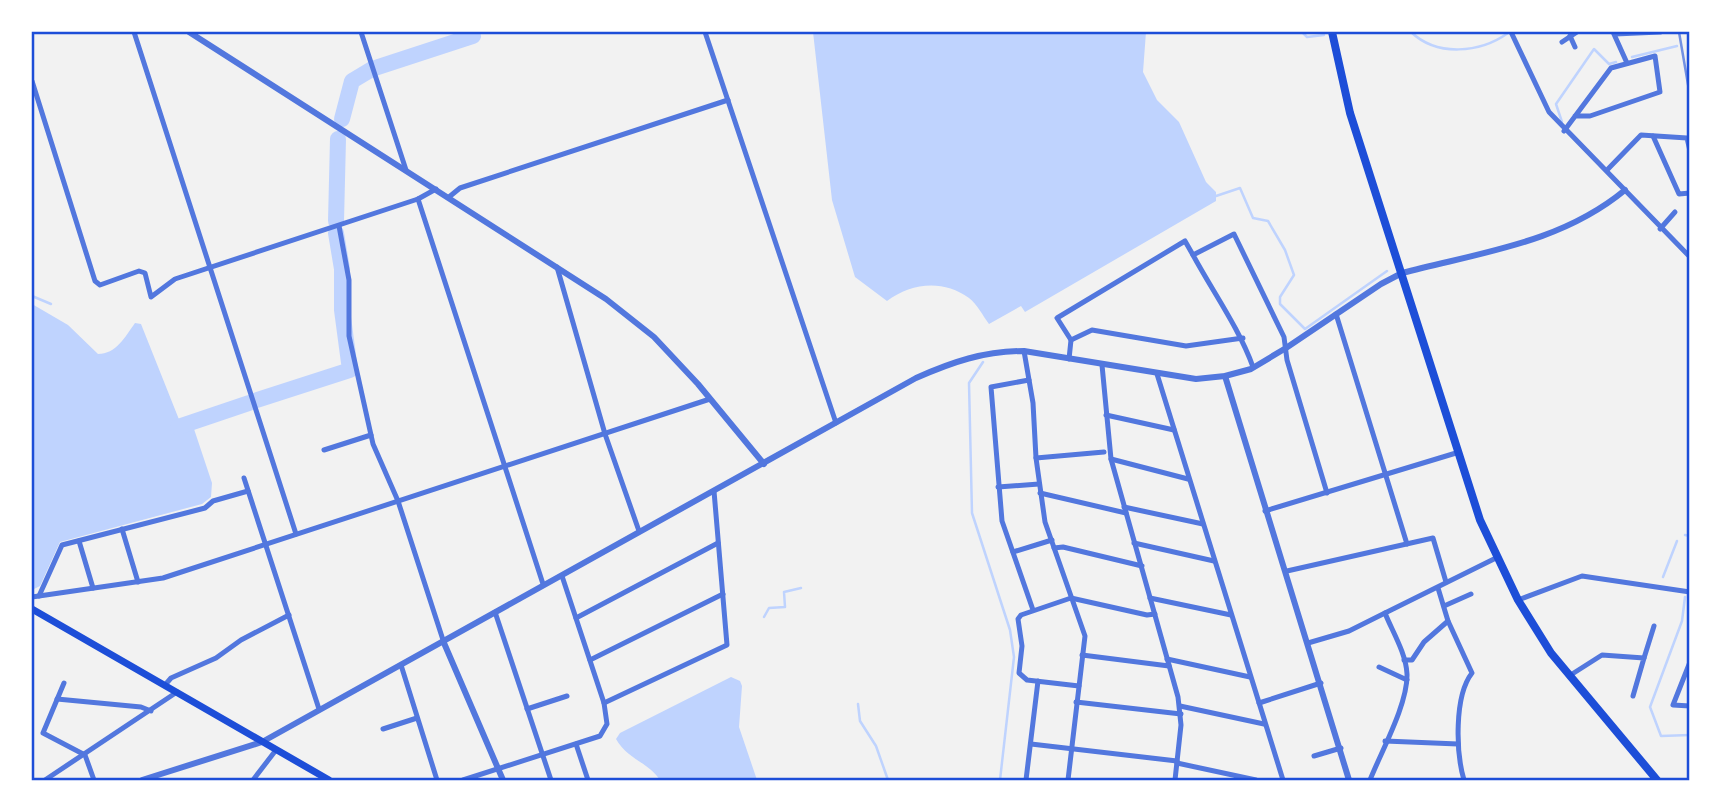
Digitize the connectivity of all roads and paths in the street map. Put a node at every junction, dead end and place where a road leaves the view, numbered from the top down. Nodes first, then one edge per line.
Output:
1 (134, 32) edge
2 (190, 32) edge
3 (361, 32) edge
4 (705, 32) edge
5 (1332, 32) edge
6 (1511, 32) edge
7 (1577, 32) edge
8 (1660, 32) edge
9 (1614, 33) edge
10 (1645, 33) edge
11 (1570, 36) junction
12 (1648, 41) dead end
13 (1562, 42) dead end
14 (1576, 47) dead end
15 (1627, 63) junction
16 (32, 81) edge
17 (727, 100) junction
18 (1576, 116) junction
19 (1564, 131) junction
20 (1653, 136) junction
21 (1689, 151) edge
22 (1608, 169) junction
23 (406, 170) junction
24 (436, 189) junction
25 (1625, 190) junction
26 (1689, 192) edge
27 (449, 197) junction
28 (418, 200) junction
29 (1675, 212) dead end
30 (339, 226) junction
31 (1660, 229) junction
32 (1193, 255) junction
33 (1689, 257) edge
34 (557, 267) junction
35 (211, 268) junction
36 (1402, 273) junction
37 (1336, 314) junction
38 (1243, 338) junction
39 (1071, 341) junction
40 (1286, 348) junction
41 (1024, 351) junction
42 (1069, 359) junction
43 (1102, 365) junction
44 (1254, 367) junction
45 (1157, 374) junction
46 (1225, 376) junction
47 (1029, 380) junction
48 (710, 399) junction
49 (1106, 415) junction
50 (836, 423) junction
51 (1174, 430) junction
52 (605, 434) junction
53 (371, 435) junction
54 (324, 450) dead end
55 (1104, 452) dead end
56 (1457, 453) junction
57 (1036, 458) junction
58 (1111, 459) junction
59 (764, 464) junction
60 (504, 466) junction
61 (1386, 474) junction
62 (244, 478) dead end
63 (1188, 479) junction
64 (1039, 484) junction
65 (998, 487) junction
66 (248, 491) junction
67 (714, 491) junction
68 (1040, 493) junction
69 (1327, 493) junction
70 (398, 500) junction
71 (1125, 510) junction
72 (1265, 511) junction
73 (1203, 524) junction
74 (122, 529) junction
75 (639, 531) junction
76 (296, 534) junction
77 (1052, 540) junction
78 (79, 541) junction
79 (718, 542) junction
80 (266, 543) junction
81 (1134, 543) junction
82 (1407, 544) junction
83 (1054, 548) junction
84 (1013, 552) junction
85 (1498, 556) junction
86 (1214, 561) junction
87 (1142, 566) junction
88 (1287, 571) junction
89 (562, 576) junction
90 (138, 582) junction
91 (1446, 582) junction
92 (543, 584) junction
93 (93, 588) junction
94 (1438, 588) junction
95 (1689, 592) edge
96 (723, 594) junction
97 (1471, 594) dead end
98 (39, 596) junction
99 (32, 597) edge
100 (1071, 597) junction
101 (1150, 598) junction
102 (1518, 600) junction
103 (1444, 606) junction
104 (32, 609) edge
105 (1034, 610) junction
106 (495, 612) junction
107 (1385, 613) junction
108 (1155, 614) junction
109 (289, 615) junction
110 (1231, 615) junction
111 (576, 618) junction
112 (1448, 621) junction
113 (1654, 626) dead end
114 (444, 643) junction
115 (1308, 643) junction
116 (1082, 655) junction
117 (1644, 659) junction
118 (590, 660) junction
119 (1404, 660) junction
120 (1168, 662) junction
121 (1689, 662) edge
122 (401, 665) junction
123 (1379, 667) dead end
124 (1569, 676) junction
125 (1250, 677) junction
126 (1407, 680) junction
127 (1038, 681) junction
128 (64, 683) dead end
129 (1321, 683) junction
130 (165, 685) junction
131 (1079, 686) junction
132 (177, 692) junction
133 (567, 696) dead end
134 (1633, 696) dead end
135 (57, 699) junction
136 (1076, 702) junction
137 (604, 703) junction
138 (1259, 703) junction
139 (1180, 706) junction
140 (1689, 706) edge
141 (319, 709) junction
142 (527, 709) junction
143 (151, 711) junction
144 (1181, 714) junction
145 (418, 718) junction
146 (1264, 724) junction
147 (391, 738) dead end
148 (1385, 741) junction
149 (262, 742) junction
150 (576, 744) junction
151 (1031, 744) junction
152 (1458, 744) junction
153 (1341, 748) junction
154 (1072, 749) junction
155 (276, 750) junction
156 (85, 755) junction
157 (543, 756) junction
158 (1314, 757) dead end
159 (1177, 762) junction
160 (497, 769) junction
161 (45, 780) edge
162 (94, 780) edge
163 (142, 780) edge
164 (253, 780) edge
165 (329, 780) edge
166 (437, 780) edge
167 (463, 780) edge
168 (503, 780) edge
169 (551, 780) edge
170 (588, 780) edge
171 (1026, 780) edge
172 (1068, 780) edge
173 (1175, 780) edge
174 (1256, 780) edge
175 (1283, 780) edge
176 (1349, 780) edge
177 (1370, 780) edge
178 (1464, 780) edge
179 (1657, 780) edge

1 - 35 street
2 - 23 street
3 - 23 street
4 - 17 street
5 - 36 highway
6 - 19 street
7 - 11 street
8 - 10 street
9 - 10 street
9 - 15 street
10 - 12 street
11 - 13 street
11 - 14 street
15 - 18 street
15 - 18 street
16 - 35 street
17 - 27 street
17 - 50 street
18 - 19 street
19 - 22 street
20 - 21 street
20 - 22 street
20 - 26 street
22 - 25 street
23 - 24 street
24 - 27 street
24 - 28 street
25 - 31 street
25 - 36 street
27 - 34 street
28 - 30 street
28 - 60 street
29 - 31 street
30 - 35 street
30 - 53 street
31 - 33 street
32 - 38 street
32 - 39 street
32 - 40 street
34 - 48 street
34 - 52 street
35 - 76 street
36 - 37 street
36 - 56 highway
37 - 40 street
37 - 61 street
38 - 39 street
38 - 44 street
39 - 42 street
40 - 44 street
40 - 69 street
41 - 42 street
41 - 47 street
41 - 50 street
42 - 43 street
43 - 45 street
43 - 49 street
44 - 46 street
45 - 46 street
45 - 51 street
46 - 72 street
47 - 57 street
47 - 65 street
48 - 52 street
48 - 59 street
49 - 51 street
49 - 58 street
50 - 59 street
51 - 63 street
52 - 60 street
52 - 75 street
53 - 54 street
53 - 70 street
55 - 57 street
56 - 61 street
56 - 85 highway
57 - 64 street
58 - 63 street
58 - 71 street
59 - 67 street
60 - 70 street
60 - 92 street
61 - 69 street
61 - 82 street
62 - 66 street
63 - 73 street
64 - 65 street
64 - 68 street
65 - 84 street
66 - 74 street
66 - 80 street
67 - 75 street
67 - 79 street
68 - 71 street
68 - 77 street
69 - 72 street
70 - 76 street
70 - 114 street
71 - 73 street
71 - 81 street
72 - 88 street
73 - 86 street
74 - 78 street
74 - 90 street
75 - 89 street
76 - 80 street
77 - 83 street
77 - 84 street
78 - 93 street
78 - 98 street
79 - 96 street
79 - 111 street
80 - 90 street
80 - 109 street
81 - 86 street
81 - 87 street
82 - 88 street
82 - 91 street
83 - 87 street
83 - 100 street
84 - 105 street
85 - 91 street
85 - 102 highway
86 - 110 street
87 - 101 street
88 - 115 street
89 - 92 street
89 - 111 street
90 - 93 street
91 - 94 street
92 - 106 street
93 - 98 street
94 - 103 street
94 - 107 street
95 - 102 street
96 - 118 street
96 - 137 street
97 - 103 street
98 - 99 street
100 - 105 street
100 - 108 street
100 - 116 street
101 - 108 street
101 - 110 street
102 - 124 highway
103 - 112 street
104 - 130 main road
105 - 127 street
106 - 114 street
106 - 142 street
107 - 115 street
107 - 119 street
108 - 120 street
109 - 130 street
109 - 141 street
110 - 125 street
111 - 118 street
112 - 119 street
112 - 152 street
113 - 117 street
114 - 122 street
114 - 160 street
115 - 129 street
116 - 120 street
116 - 131 street
117 - 124 street
117 - 134 street
118 - 137 street
119 - 126 street
120 - 125 street
120 - 139 street
121 - 140 street
122 - 141 street
122 - 145 street
123 - 126 street
124 - 179 highway
125 - 138 street
126 - 148 street
127 - 131 street
127 - 151 street
128 - 135 street
129 - 138 street
129 - 153 street
130 - 132 main road
131 - 136 street
132 - 143 street
132 - 149 main road
133 - 142 street
135 - 143 street
135 - 156 street
136 - 144 street
136 - 154 street
137 - 150 street
138 - 146 street
139 - 144 street
139 - 146 street
141 - 149 street
142 - 157 street
143 - 156 street
144 - 159 street
145 - 147 street
145 - 166 street
146 - 175 street
148 - 152 street
148 - 177 street
149 - 155 main road
149 - 163 street
150 - 157 street
150 - 170 street
151 - 154 street
151 - 171 street
152 - 178 street
153 - 158 street
153 - 176 street
154 - 159 street
154 - 172 street
155 - 164 street
155 - 165 main road
156 - 161 street
156 - 162 street
157 - 160 street
157 - 169 street
159 - 173 street
159 - 174 street
160 - 167 street
160 - 168 street

